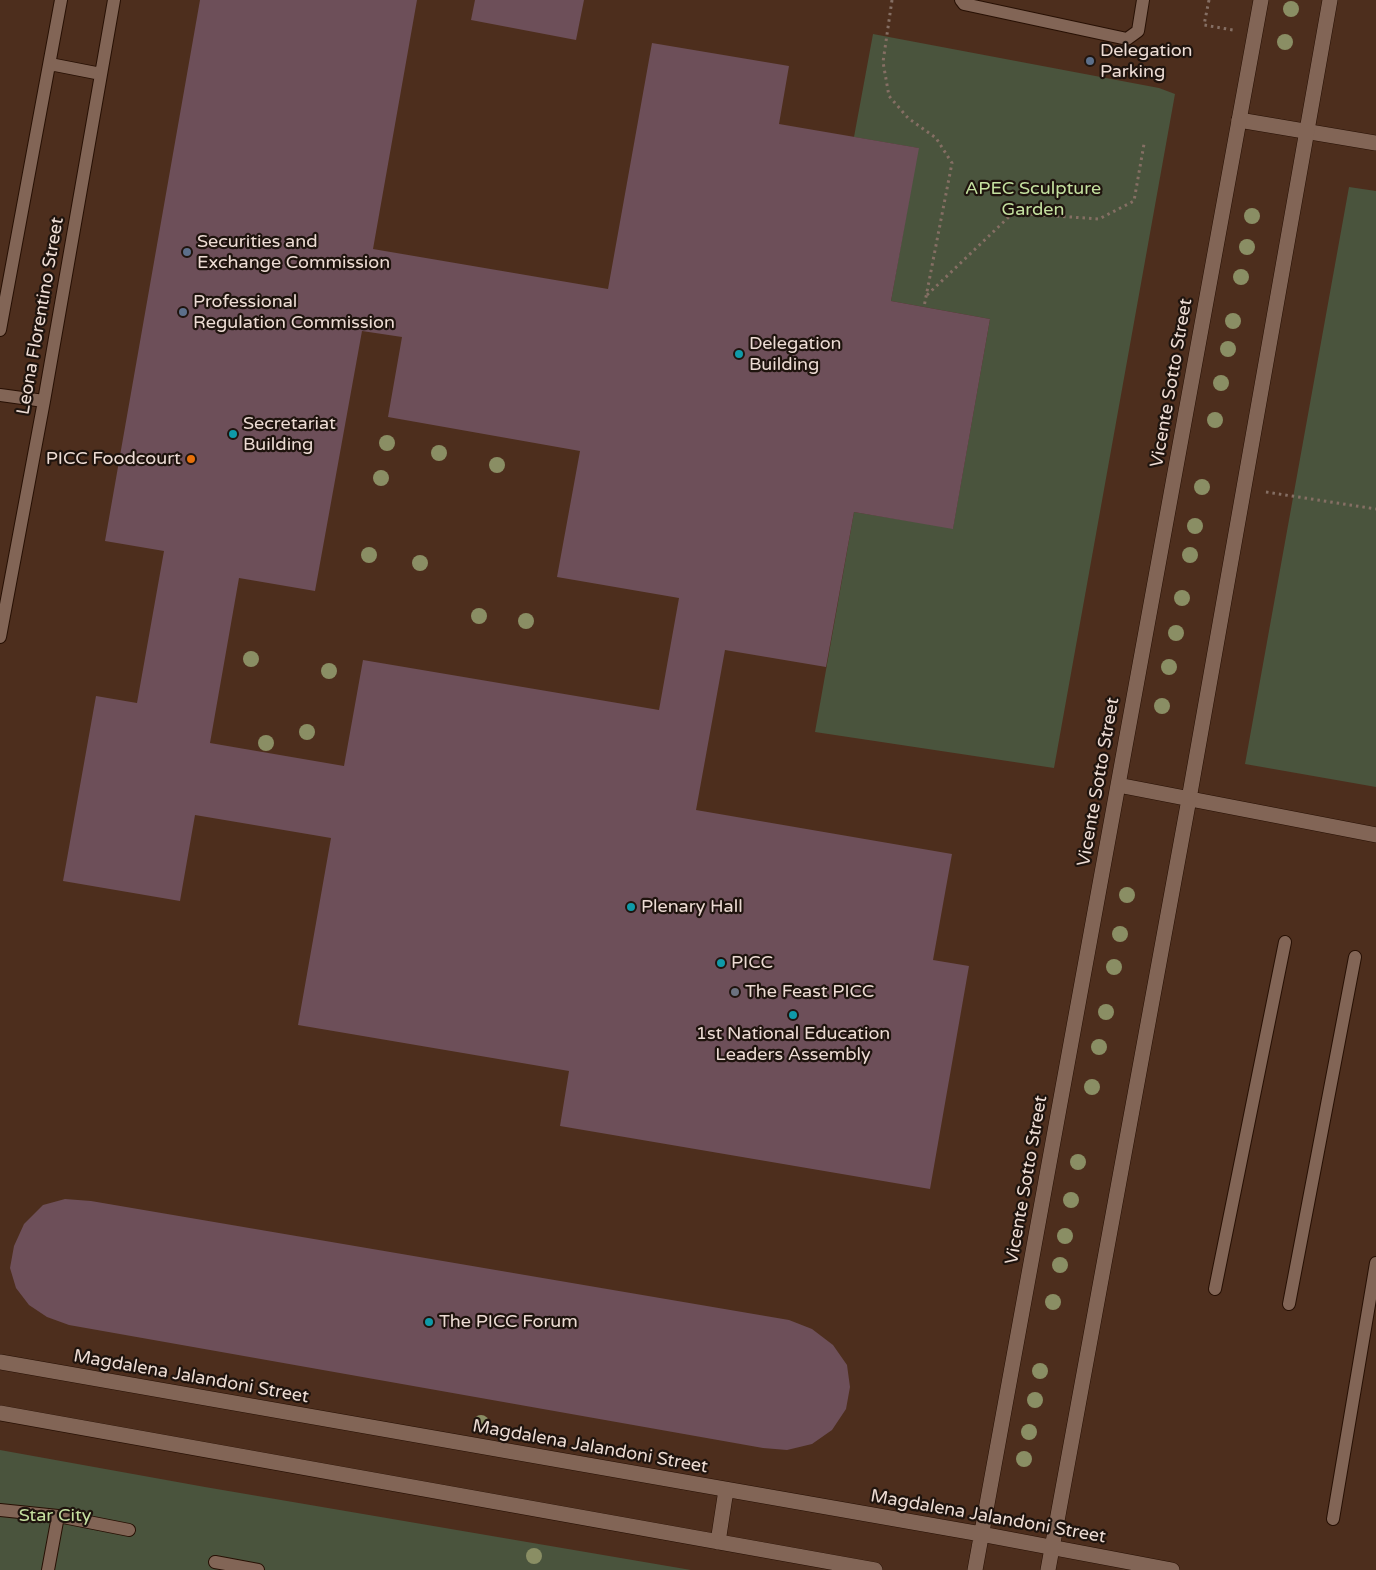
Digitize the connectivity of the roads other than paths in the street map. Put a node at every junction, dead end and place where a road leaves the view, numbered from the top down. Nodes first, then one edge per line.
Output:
1 (61, 0) edge
2 (114, 0) edge
3 (961, 0) edge
4 (1143, 0) edge
5 (1261, 0) edge
6 (1330, 0) edge
7 (50, 64) junction
8 (101, 74) junction
9 (1239, 120) junction
10 (1307, 132) junction
11 (1376, 143) edge
12 (0, 330) edge
13 (0, 395) edge
14 (44, 401) junction
15 (0, 637) edge
16 (1118, 785) junction
17 (1189, 799) junction
18 (1376, 835) edge
19 (1285, 942) dead end
20 (1355, 957) dead end
21 (1376, 1264) edge
22 (1215, 1289) dead end
23 (1289, 1304) dead end
24 (0, 1362) edge
25 (0, 1413) edge
26 (726, 1490) junction
27 (0, 1510) edge
28 (58, 1516) junction
29 (1333, 1519) dead end
30 (129, 1530) dead end
31 (981, 1534) junction
32 (718, 1542) junction
33 (1052, 1548) junction
34 (215, 1562) dead end
35 (48, 1570) edge
36 (258, 1570) edge
37 (875, 1570) edge
38 (975, 1570) edge
39 (1048, 1570) edge
40 (1172, 1570) edge

1 - 7 lane, Leona Florentino Street
2 - 8 lane, Leona Florentino Street
3 - 4 lane
5 - 9 street, Vicente Sotto Street
6 - 10 street
7 - 8 lane
7 - 12 lane, Leona Florentino Street
8 - 14 lane, Leona Florentino Street
9 - 10 street
9 - 16 street, Vicente Sotto Street
10 - 11 street
10 - 17 street
13 - 14 lane
14 - 15 lane, Leona Florentino Street
16 - 17 street
16 - 31 street, Vicente Sotto Street
17 - 18 street
17 - 33 street
19 - 22 lane
20 - 23 lane
21 - 29 lane
24 - 26 street, Magdalena Jalandoni Street
25 - 32 street
26 - 31 street, Magdalena Jalandoni Street
26 - 32 street
27 - 28 lane
28 - 30 lane
28 - 35 lane
31 - 33 street, Magdalena Jalandoni Street
31 - 38 street, Vicente Sotto Street
32 - 37 street
33 - 39 street
33 - 40 street, Magdalena Jalandoni Street
34 - 36 lane

